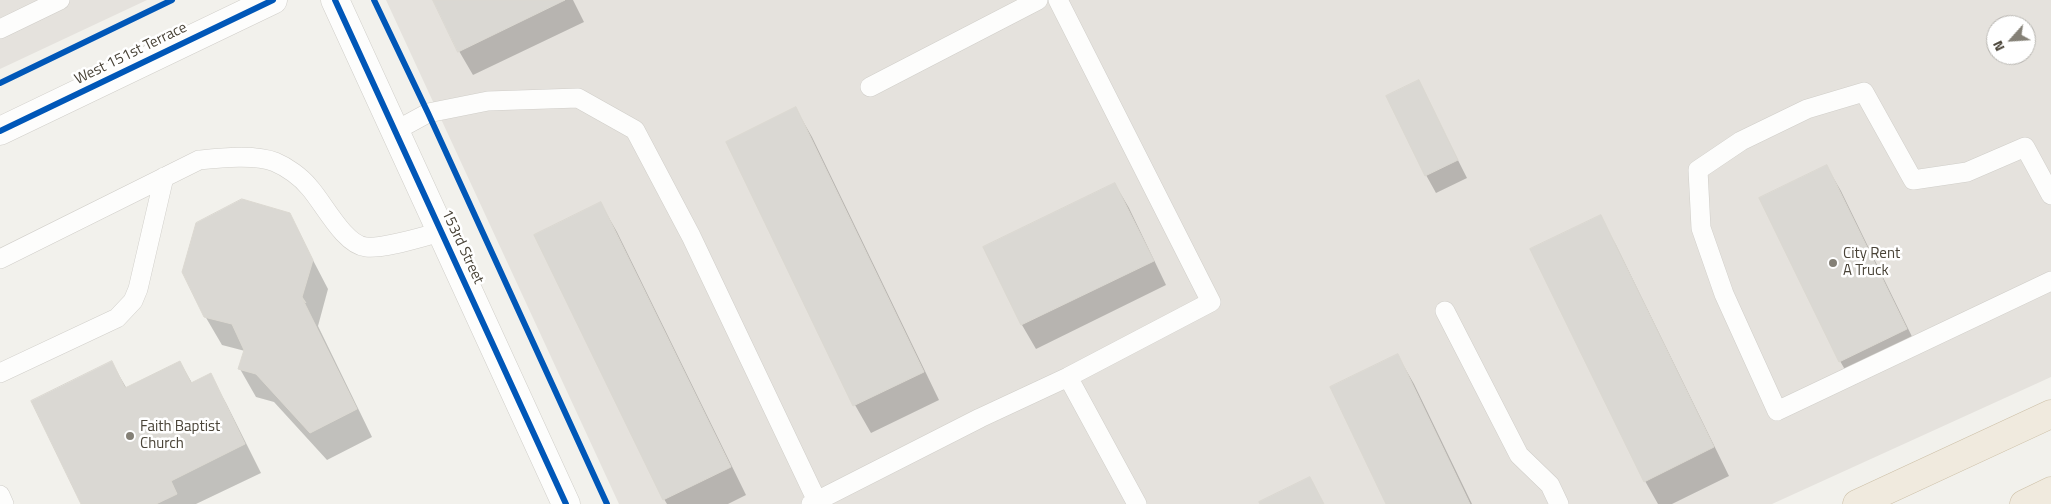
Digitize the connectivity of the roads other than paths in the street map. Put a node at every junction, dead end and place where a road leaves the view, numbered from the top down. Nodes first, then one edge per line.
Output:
1 (60, 0) edge
2 (273, 0) edge
3 (335, 0) edge
4 (1038, 0) edge
5 (1058, 0) edge
6 (0, 29) edge
7 (870, 87) dead end
8 (0, 131) edge
9 (395, 131) junction
10 (164, 177) junction
11 (2051, 195) edge
12 (442, 232) junction
13 (0, 259) edge
14 (2051, 281) edge
15 (1445, 311) dead end
16 (0, 373) edge
17 (1068, 377) junction
18 (2051, 414) edge
19 (2051, 492) edge
20 (0, 495) edge
21 (814, 503) edge
22 (4, 504) edge
23 (566, 504) edge
24 (1137, 504) edge
25 (1559, 504) edge
26 (1857, 504) edge
27 (2024, 504) edge

1 - 6 lane
2 - 8 street, West 151st Terrace
3 - 9 street, 153rd Street
4 - 7 lane
5 - 17 lane
9 - 12 street, 153rd Street
9 - 21 lane
10 - 12 lane
10 - 13 lane
10 - 16 lane
11 - 14 lane
12 - 23 street, 153rd Street
15 - 25 lane
17 - 21 lane
17 - 24 lane
18 - 26 highway
19 - 27 highway
20 - 22 lane

